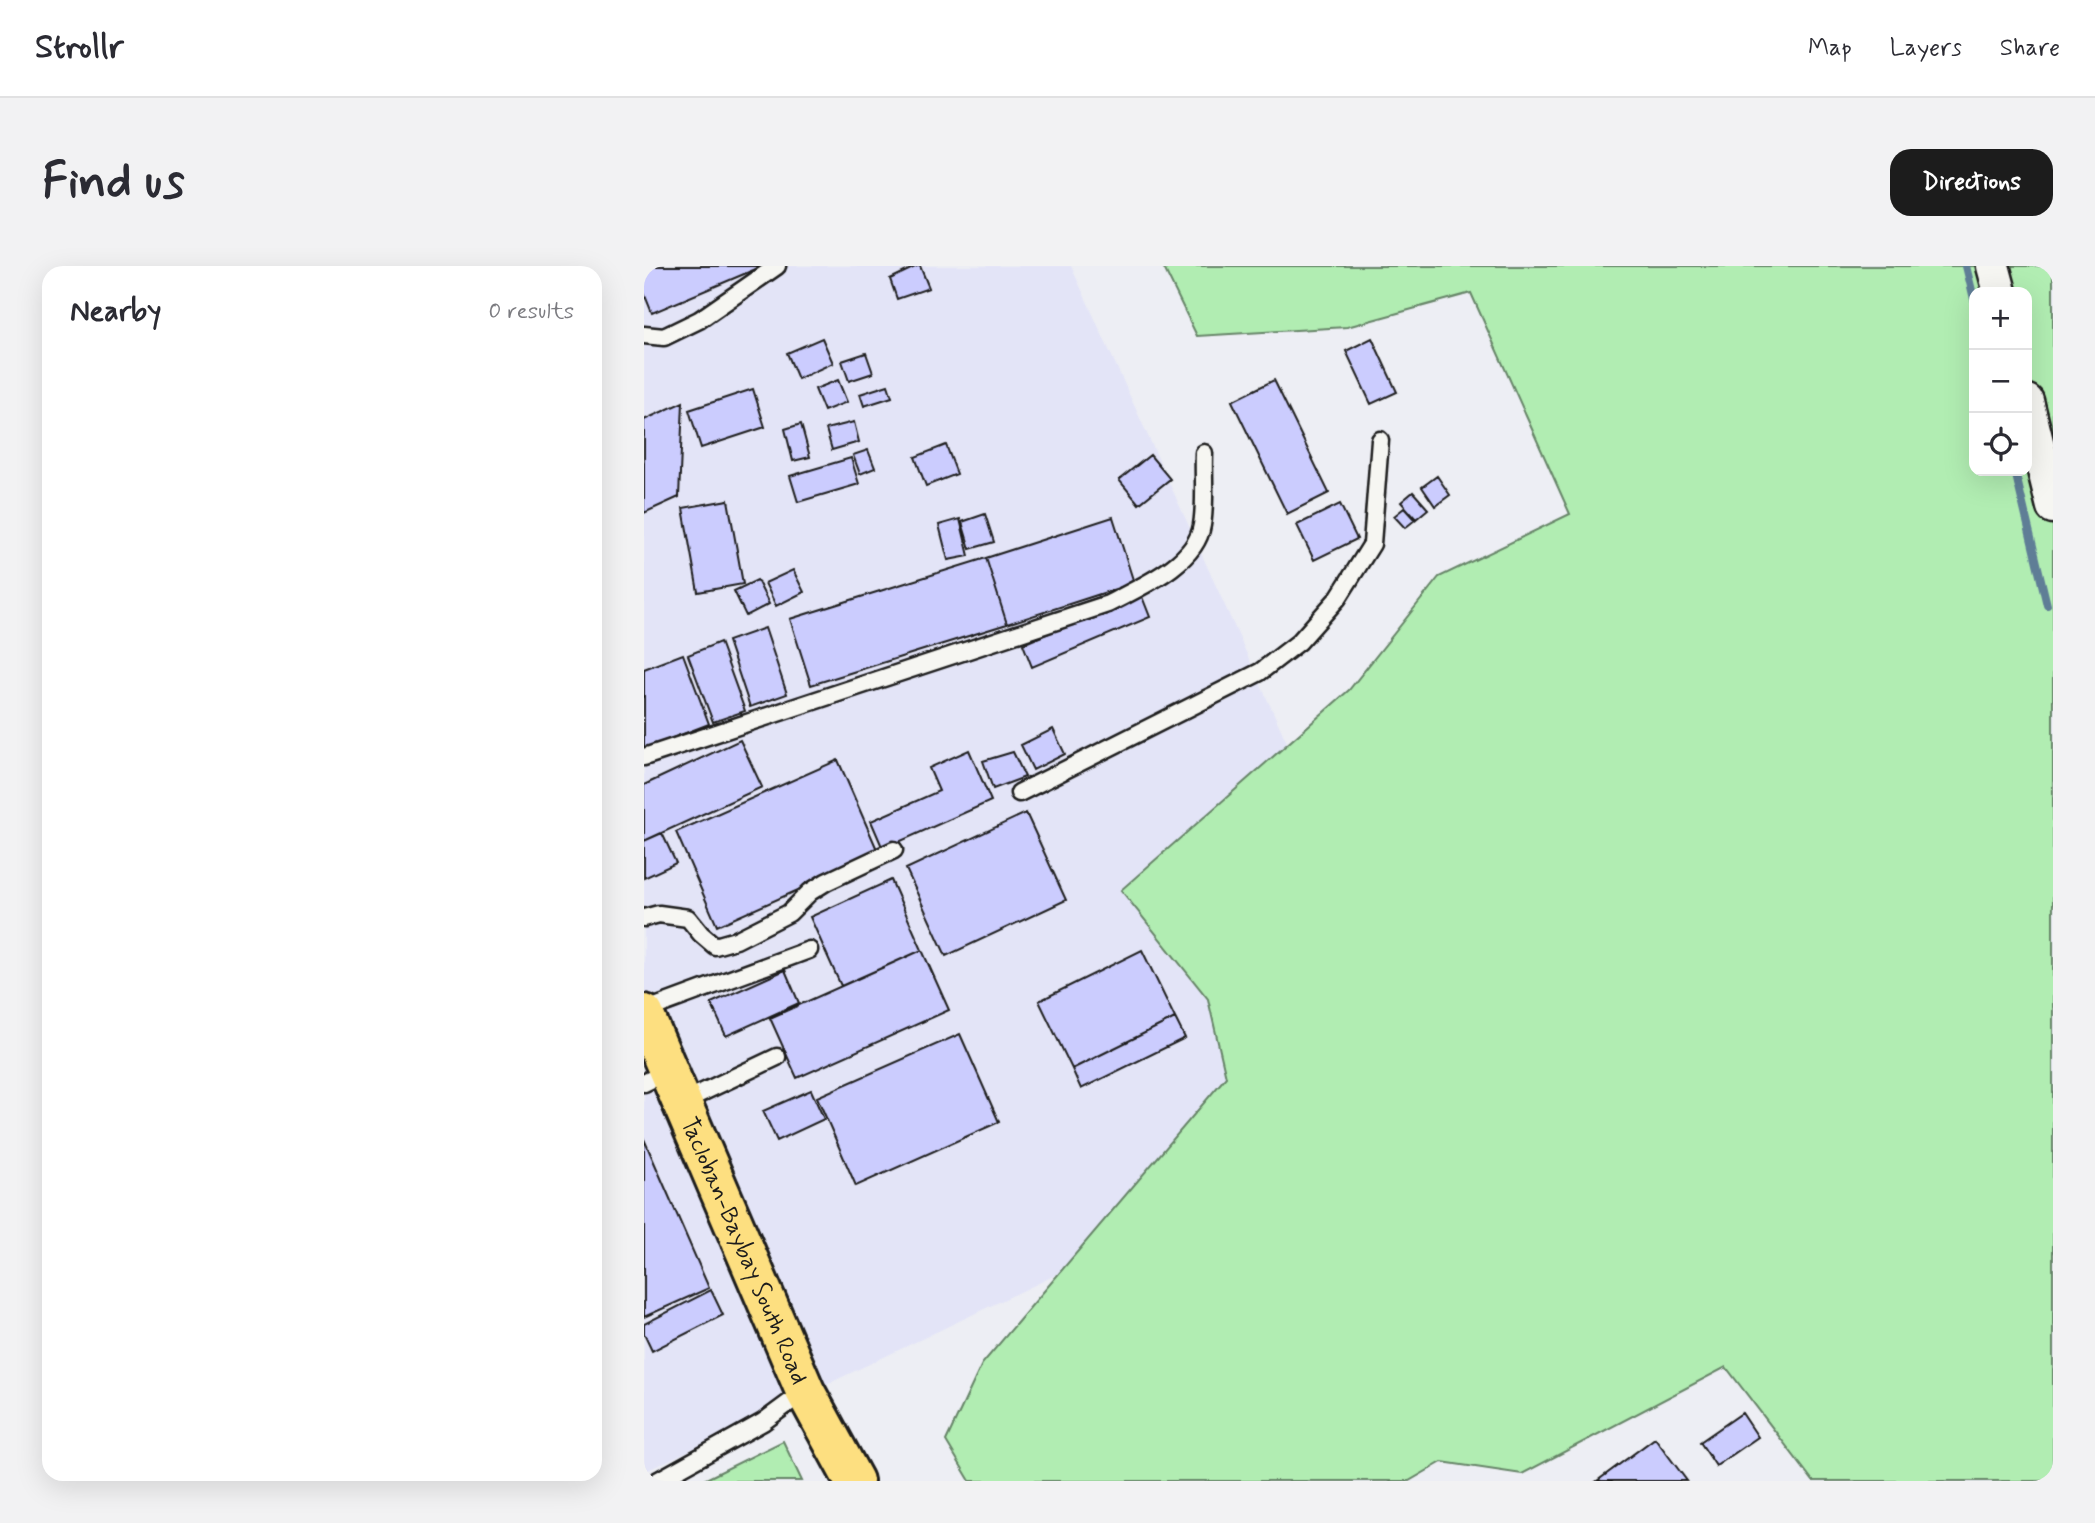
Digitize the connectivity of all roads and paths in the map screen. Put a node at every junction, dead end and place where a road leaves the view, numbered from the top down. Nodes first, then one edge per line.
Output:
1 (776, 266) edge
2 (1993, 266) edge
3 (1999, 287) edge
4 (644, 335) edge
5 (2030, 413) edge
6 (1380, 440) dead end
7 (1204, 453) dead end
8 (2053, 506) edge
9 (644, 757) edge
10 (1019, 793) dead end
11 (894, 850) dead end
12 (644, 918) edge
13 (808, 950) dead end
14 (644, 1013) edge
15 (777, 1057) dead end
16 (665, 1085) edge
17 (805, 1391) junction
18 (657, 1481) edge
19 (854, 1481) edge

1 - 4 lane
2 - 3 street
5 - 8 street
6 - 10 lane
7 - 9 lane
11 - 12 lane
13 - 14 lane
14 - 16 main road, Tacloban-Baybay South Road
15 - 16 lane
16 - 17 main road, Tacloban-Baybay South Road
17 - 18 lane
17 - 19 main road, Tacloban-Baybay South Road

